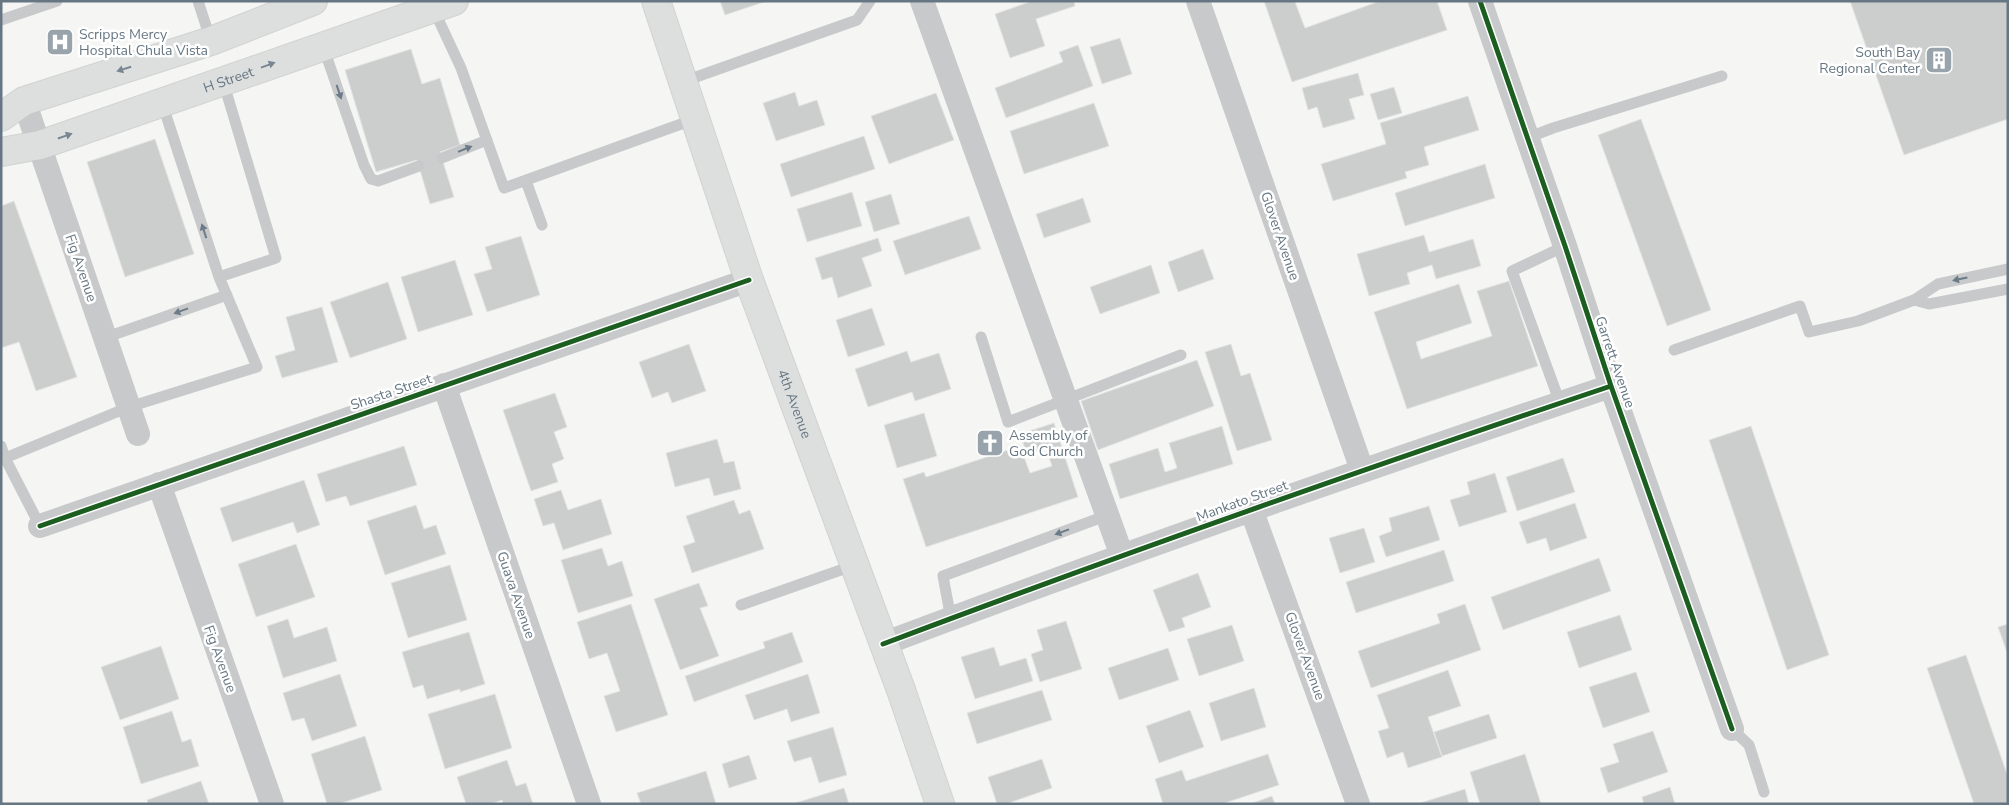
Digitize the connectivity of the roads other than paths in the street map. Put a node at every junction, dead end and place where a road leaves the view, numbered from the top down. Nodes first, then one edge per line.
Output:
1 (56, 1) edge
2 (198, 1) edge
3 (313, 1) edge
4 (656, 1) edge
5 (870, 1) edge
6 (922, 1) edge
7 (1198, 1) edge
8 (1480, 1) edge
9 (443, 5) edge
10 (280, 7) edge
11 (1, 20) edge
12 (211, 41) junction
13 (323, 46) junction
14 (1722, 76) dead end
15 (223, 81) junction
16 (682, 82) junction
17 (24, 101) junction
18 (162, 102) junction
19 (1, 117) edge
20 (695, 119) junction
21 (1527, 138) junction
22 (487, 140) junction
23 (40, 145) junction
24 (1, 152) edge
25 (442, 158) dead end
26 (418, 166) dead end
27 (526, 181) junction
28 (542, 225) dead end
29 (1565, 246) junction
30 (2008, 269) edge
31 (219, 277) junction
32 (749, 280) junction
33 (2008, 289) edge
34 (227, 295) junction
35 (1914, 300) junction
36 (982, 337) dead end
37 (104, 338) junction
38 (1674, 350) dead end
39 (1181, 355) dead end
40 (444, 385) junction
41 (1611, 386) junction
42 (1066, 399) junction
43 (1560, 403) junction
44 (129, 407) junction
45 (138, 434) dead end
46 (1, 446) edge
47 (5, 458) junction
48 (1362, 470) junction
49 (159, 484) junction
50 (1252, 509) junction
51 (1108, 515) junction
52 (40, 526) joint
53 (1122, 556) junction
54 (855, 565) junction
55 (741, 605) dead end
56 (951, 619) junction
57 (883, 644) junction
58 (1732, 729) joint
59 (1764, 792) dead end
60 (272, 804) edge
61 (589, 804) edge
62 (940, 804) edge
63 (1358, 804) edge

1 - 11 lane
2 - 12 lane
3 - 10 main road
4 - 16 main road, 4th Avenue
5 - 16 lane
6 - 42 street
7 - 48 street, Glover Avenue
8 - 21 street, Garrett Avenue
9 - 13 main road, H Street
9 - 22 lane
10 - 12 main road
12 -> 17 main road
15 -> 13 main road, H Street
13 -> 26 lane
14 - 21 lane
15 - 18 main road, H Street
15 - 31 lane
16 - 20 main road, 4th Avenue
17 - 19 main road
17 - 23 street, Fig Avenue
23 -> 18 main road, H Street
31 -> 18 lane
20 - 27 lane
20 - 32 main road, 4th Avenue
21 - 29 street, Garrett Avenue
25 -> 22 lane
22 - 27 lane
23 - 24 main road, H Street
23 - 37 street, Fig Avenue
27 - 28 lane
29 - 41 street, Garrett Avenue
29 - 43 lane
30 -> 35 lane
31 - 34 lane
32 - 40 street, Shasta Street
32 - 54 main road, 4th Avenue
33 - 35 lane
34 -> 37 lane
34 - 44 lane
35 - 38 lane
36 - 42 lane
37 - 44 street, Fig Avenue
39 - 42 lane
40 - 49 street, Shasta Street
40 - 61 street, Guava Avenue
41 - 43 street, Mankato Street
41 - 58 street, Garrett Avenue
42 - 51 street
43 - 48 street, Mankato Street
44 - 45 street, Fig Avenue
44 - 47 lane
46 - 47 lane
47 - 52 lane
48 - 50 street, Mankato Street
49 - 52 street, Shasta Street
49 - 60 street, Fig Avenue
50 - 53 street, Mankato Street
50 - 63 street, Glover Avenue
51 - 53 street
51 -> 56 lane
53 - 56 street, Mankato Street
54 - 55 lane
54 - 57 main road, 4th Avenue
56 - 57 street, Mankato Street
57 - 62 main road, 4th Avenue
58 - 59 lane

